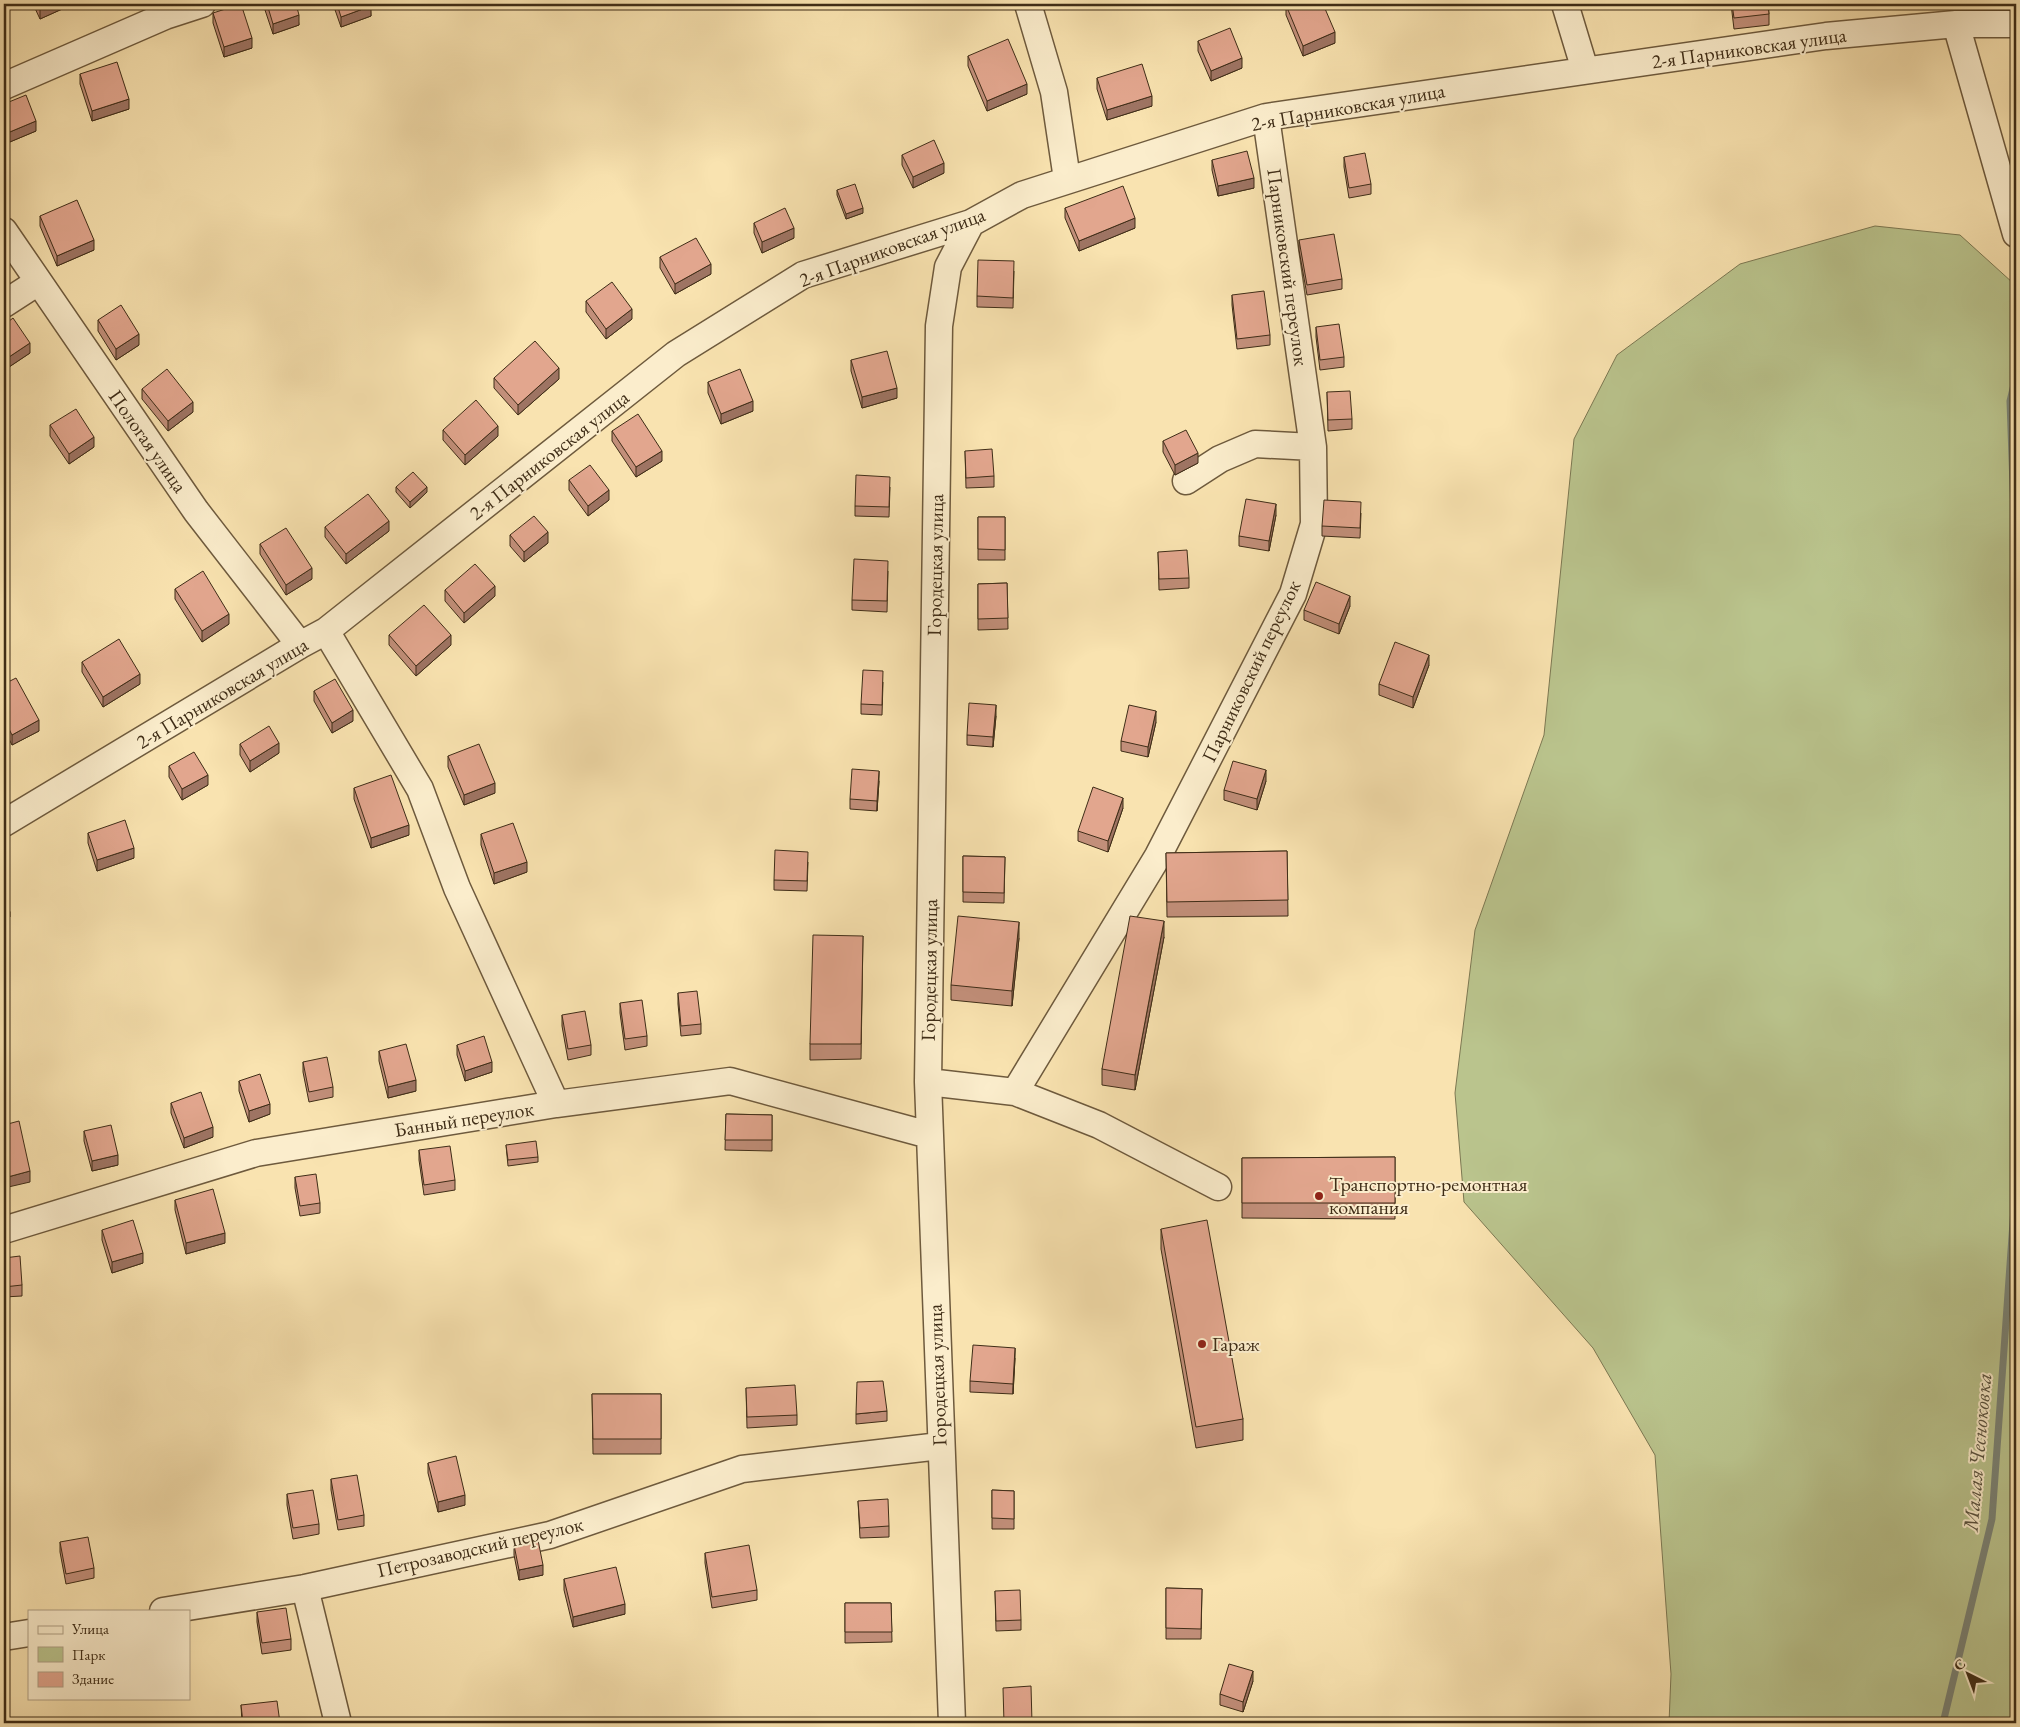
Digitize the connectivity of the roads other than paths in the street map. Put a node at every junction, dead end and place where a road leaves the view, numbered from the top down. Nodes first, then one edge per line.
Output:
1 (202, 4) edge
2 (1028, 4) edge
3 (1566, 4) edge
4 (163, 10) edge
5 (1956, 24) junction
6 (2016, 24) edge
7 (1585, 70) junction
8 (4, 86) edge
9 (1266, 118) junction
10 (1067, 179) junction
11 (971, 223) junction
12 (4, 231) edge
13 (2016, 234) edge
14 (38, 282) junction
15 (4, 304) edge
16 (1313, 447) junction
17 (1186, 481) dead end
18 (326, 632) junction
19 (300, 645) junction
20 (4, 823) edge
21 (928, 1082) junction
22 (1015, 1092) junction
23 (556, 1104) junction
24 (928, 1135) junction
25 (1218, 1186) dead end
26 (4, 1230) edge
27 (940, 1446) junction
28 (305, 1588) junction
29 (169, 1610) edge
30 (28, 1632) edge
31 (4, 1637) edge
32 (338, 1723) edge
33 (952, 1723) edge

1 - 4 street
2 - 10 street
3 - 7 street
4 - 8 street
5 - 6 street, 2-я Парниковская улица
5 - 7 street, 2-я Парниковская улица
5 - 13 street
7 - 9 street, 2-я Парниковская улица
9 - 10 street, 2-я Парниковская улица
9 - 16 street, Парниковский переулок
10 - 11 street, 2-я Парниковская улица
11 - 18 street, 2-я Парниковская улица
11 - 21 street, Городецкая улица
12 - 14 street, Пологая улица
14 - 15 street
14 - 19 street, Пологая улица
16 - 17 street
16 - 22 street, Парниковский переулок
18 - 19 street, 2-я Парниковская улица
18 - 23 street
19 - 20 street, 2-я Парниковская улица
21 - 22 street
21 - 24 street, Городецкая улица
22 - 25 street
23 - 24 street, Банный переулок
23 - 26 street, Банный переулок
24 - 27 street, Городецкая улица
27 - 28 street, Петрозаводский переулок
27 - 33 street, Городецкая улица
28 - 29 street, Петрозаводский переулок
28 - 32 street
30 - 31 street

